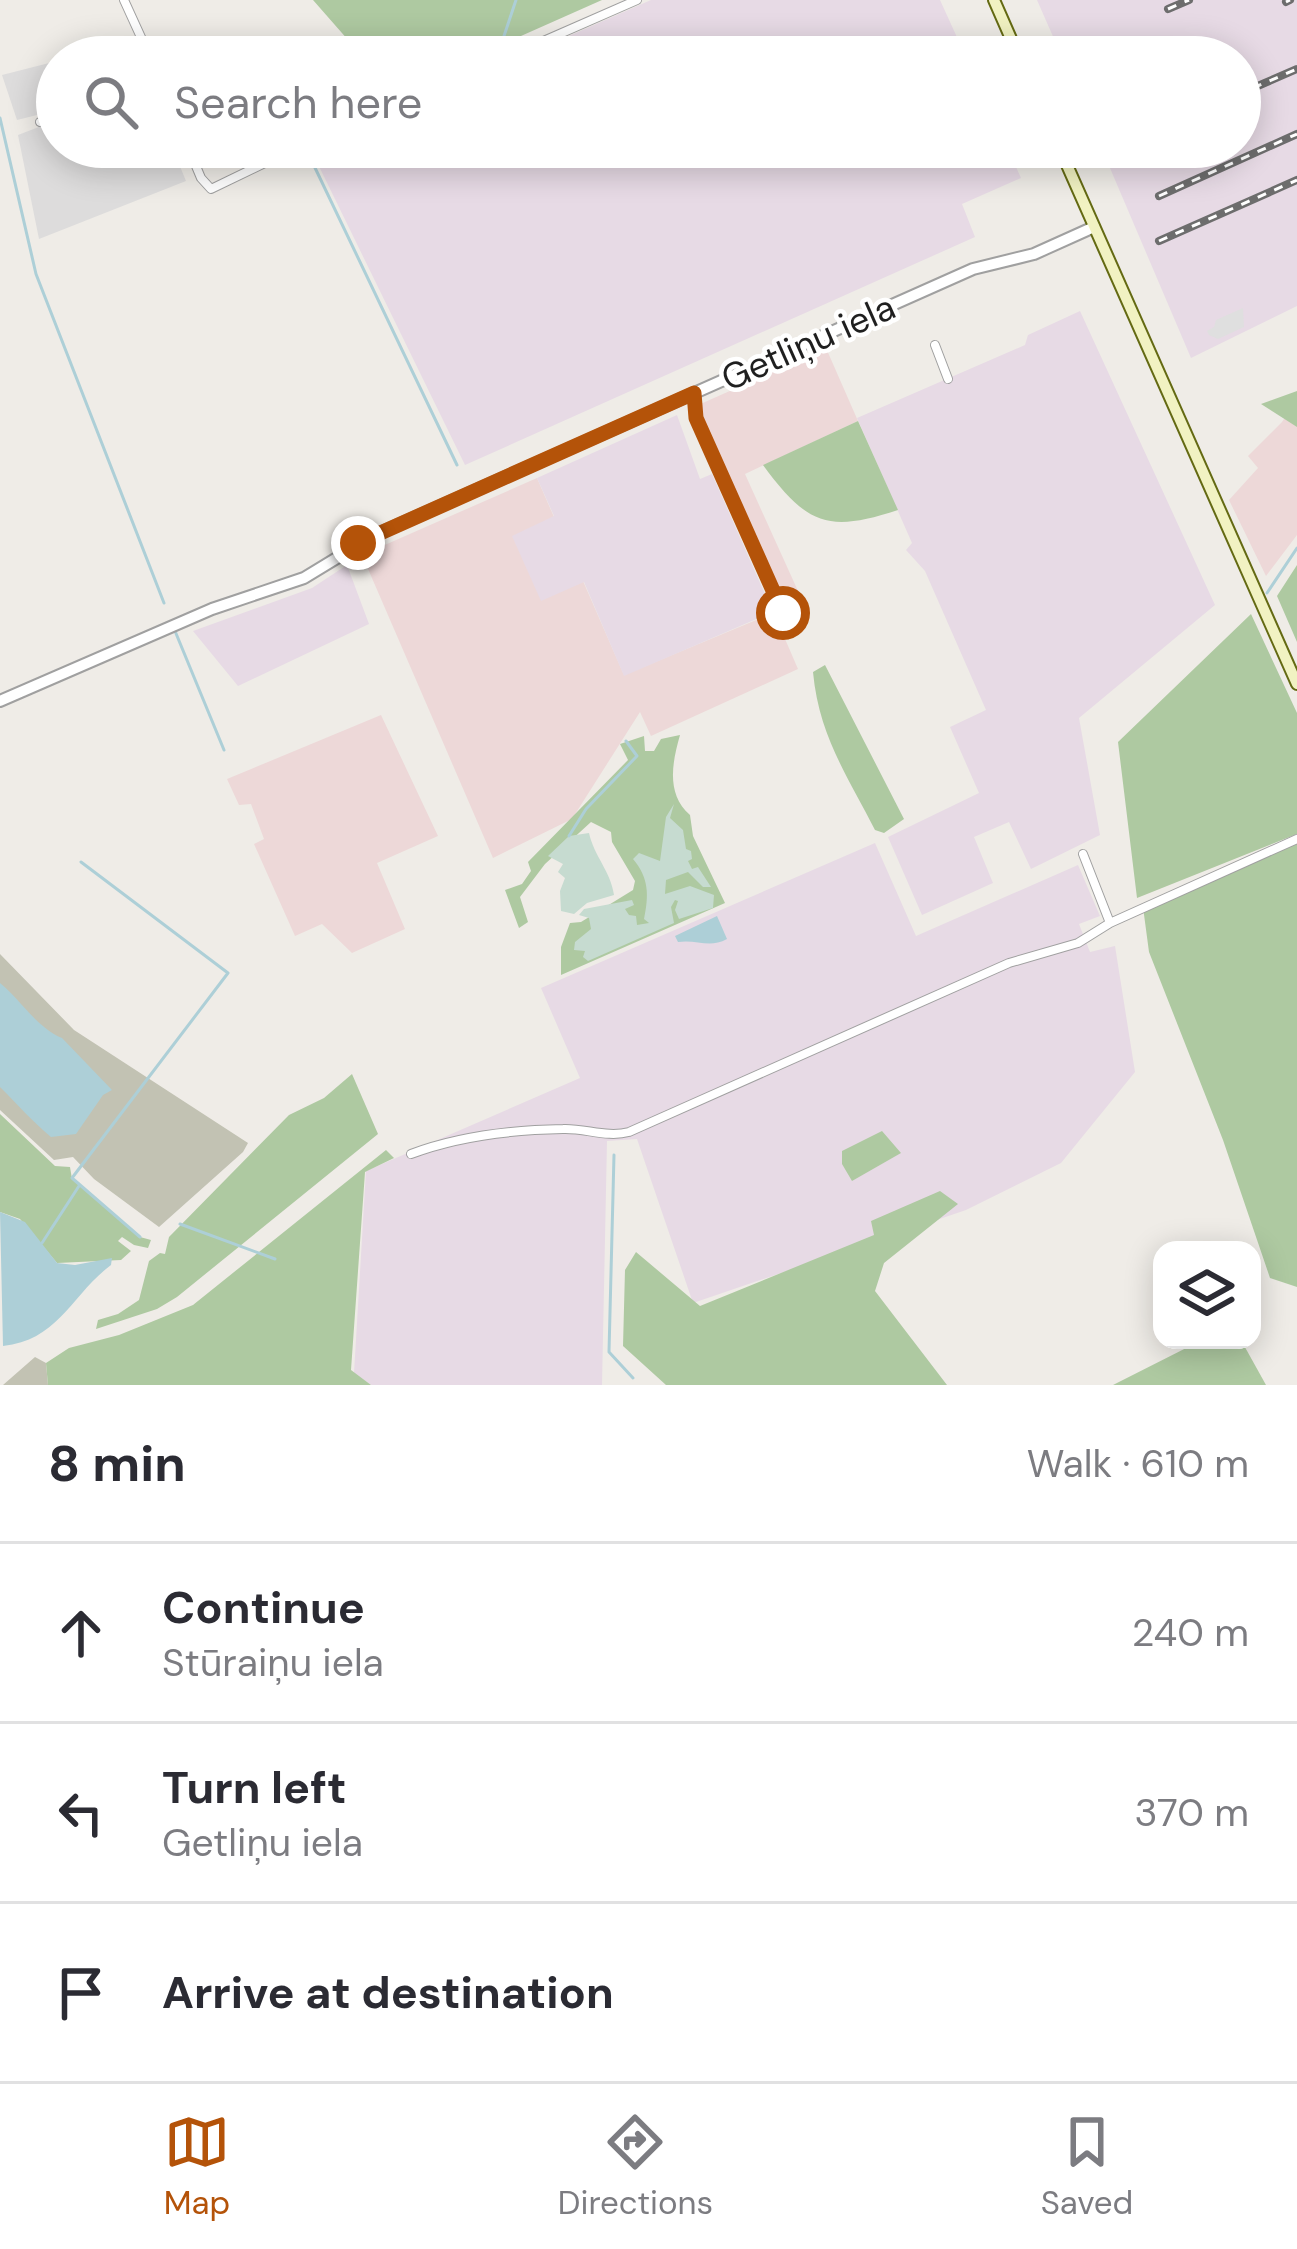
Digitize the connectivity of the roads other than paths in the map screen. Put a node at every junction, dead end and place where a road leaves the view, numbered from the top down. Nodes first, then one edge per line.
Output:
1 (124, 0) edge
2 (637, 0) edge
3 (994, 0) edge
4 (140, 36) edge
5 (555, 36) edge
6 (1010, 36) edge
7 (197, 168) edge
8 (254, 168) edge
9 (1068, 168) edge
10 (1094, 227) junction
11 (935, 345) dead end
12 (948, 380) dead end
13 (694, 393) junction
14 (783, 613) dead end
15 (1297, 684) edge
16 (0, 701) edge
17 (1297, 839) edge
18 (1083, 854) dead end
19 (1110, 923) junction
20 (412, 1154) dead end

1 - 4 street
2 - 5 street
3 - 6 main road
7 - 8 street
9 - 10 main road
10 - 13 street, Getliņu iela
10 - 15 main road
11 - 12 street
13 - 14 street
13 - 16 street, Getliņu iela
17 - 19 street
18 - 19 street
19 - 20 street

